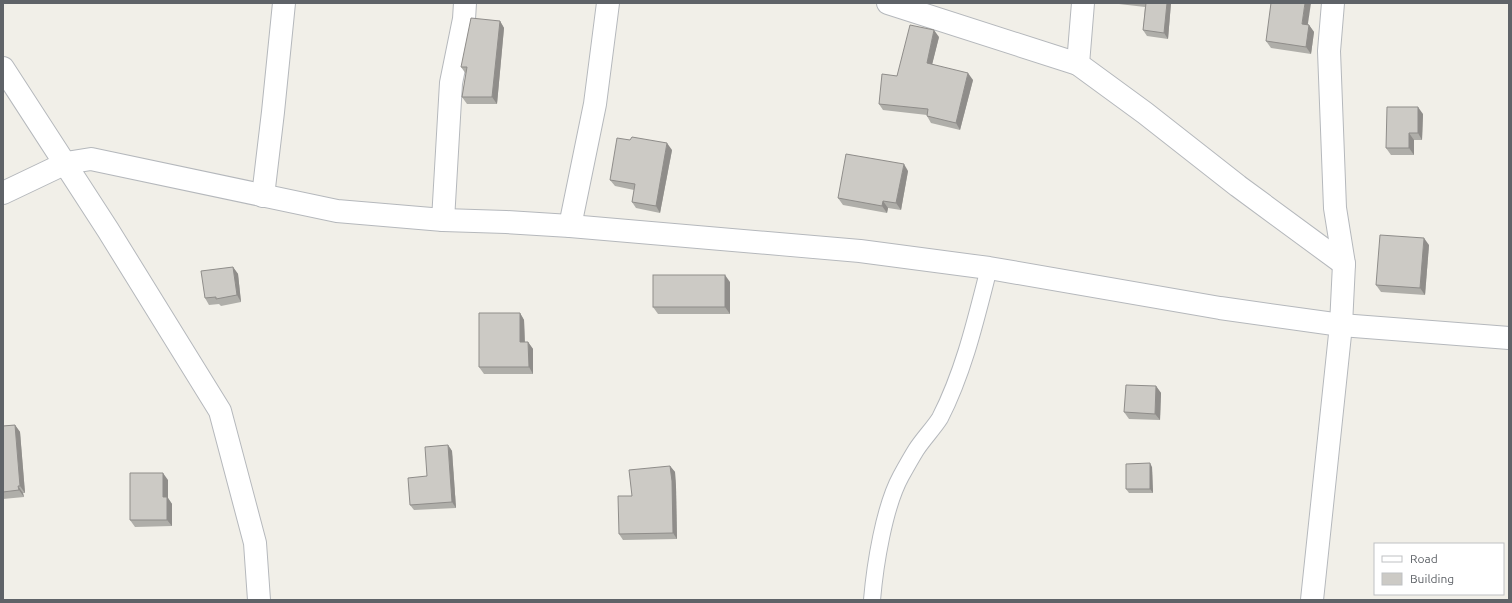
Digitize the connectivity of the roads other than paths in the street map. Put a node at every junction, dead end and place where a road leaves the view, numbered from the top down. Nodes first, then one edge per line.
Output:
1 (284, 3) edge
2 (465, 3) edge
3 (608, 3) edge
4 (888, 3) edge
5 (1082, 3) edge
6 (1333, 3) edge
7 (1078, 64) junction
8 (3, 68) edge
9 (66, 163) junction
10 (3, 193) edge
11 (263, 196) junction
12 (443, 220) junction
13 (570, 226) junction
14 (1344, 264) junction
15 (989, 268) junction
16 (1341, 325) junction
17 (1509, 338) edge
18 (259, 600) edge
19 (872, 600) edge
20 (1312, 600) edge

1 - 11 street
2 - 12 street
3 - 13 street
4 - 7 street
5 - 7 street
6 - 14 street
7 - 14 street
8 - 9 street
9 - 10 street
9 - 11 street
9 - 18 street
11 - 12 street
12 - 13 street
13 - 15 street
14 - 16 street
15 - 16 street
15 - 19 lane
16 - 17 street
16 - 20 street

